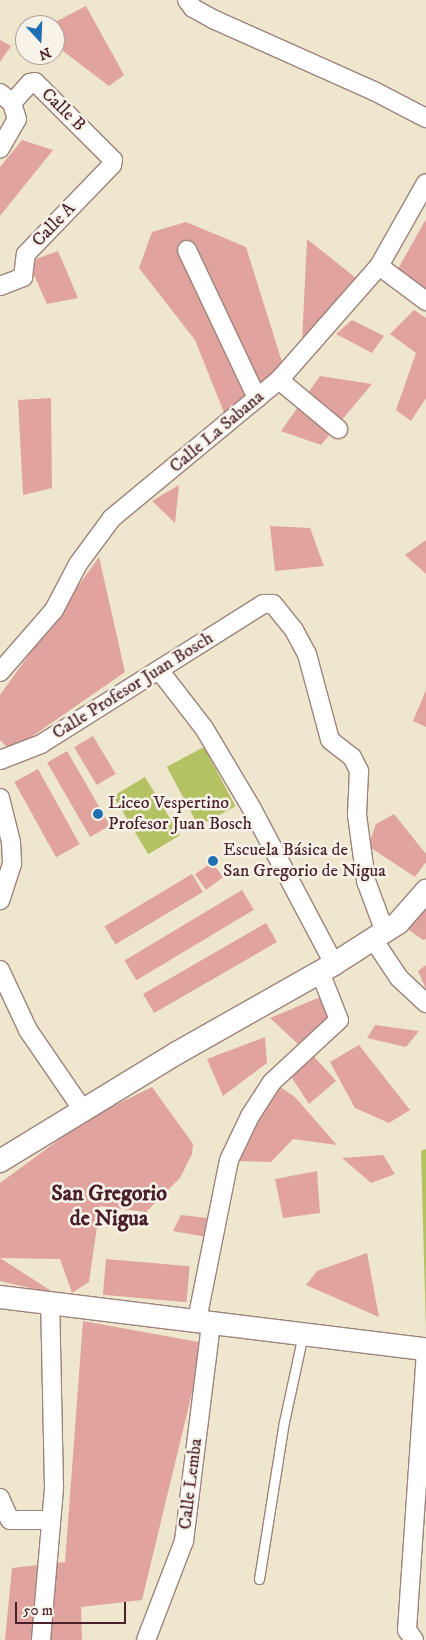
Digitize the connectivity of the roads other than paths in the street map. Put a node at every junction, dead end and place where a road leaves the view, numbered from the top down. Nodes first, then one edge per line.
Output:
1 (187, 0) edge
2 (6, 98) edge
3 (426, 118) edge
4 (0, 148) edge
5 (112, 160) joint
6 (426, 183) edge
7 (188, 250) dead end
8 (379, 266) junction
9 (0, 286) edge
10 (426, 301) edge
11 (279, 380) junction
12 (257, 398) junction
13 (338, 429) dead end
14 (159, 670) junction
15 (0, 672) edge
16 (0, 760) edge
17 (0, 798) edge
18 (426, 891) edge
19 (0, 900) edge
20 (379, 935) junction
21 (327, 968) junction
22 (0, 970) edge
23 (426, 1003) edge
24 (82, 1109) junction
25 (0, 1161) edge
26 (0, 1297) edge
27 (50, 1303) junction
28 (204, 1321) junction
29 (303, 1333) junction
30 (426, 1349) edge
31 (426, 1354) edge
32 (0, 1498) edge
33 (51, 1520) junction
34 (259, 1579) dead end
35 (41, 1640) edge
36 (146, 1640) edge
37 (414, 1640) edge

1 - 3 street
2 - 4 street
2 - 5 street, Calle B
5 - 9 street, Calle A
6 - 8 street, Calle La Sabana
7 - 12 street
8 - 10 street
8 - 11 street, Calle La Sabana
11 - 12 street, Calle La Sabana
11 - 13 street
12 - 15 street, Calle La Sabana
14 - 16 street, Calle Profesor Juan Bosch
14 - 20 street, Calle Profesor Juan Bosch
14 - 21 street
17 - 19 street
18 - 20 street
20 - 21 street
20 - 23 street
21 - 24 street
21 - 28 street, Calle Lemba
22 - 24 street
24 - 25 street
26 - 27 street
27 - 28 street
27 - 33 street
28 - 29 street
28 - 36 street, Calle Lemba
29 - 30 street
29 - 34 lane
31 - 37 street
32 - 33 street
33 - 35 street

